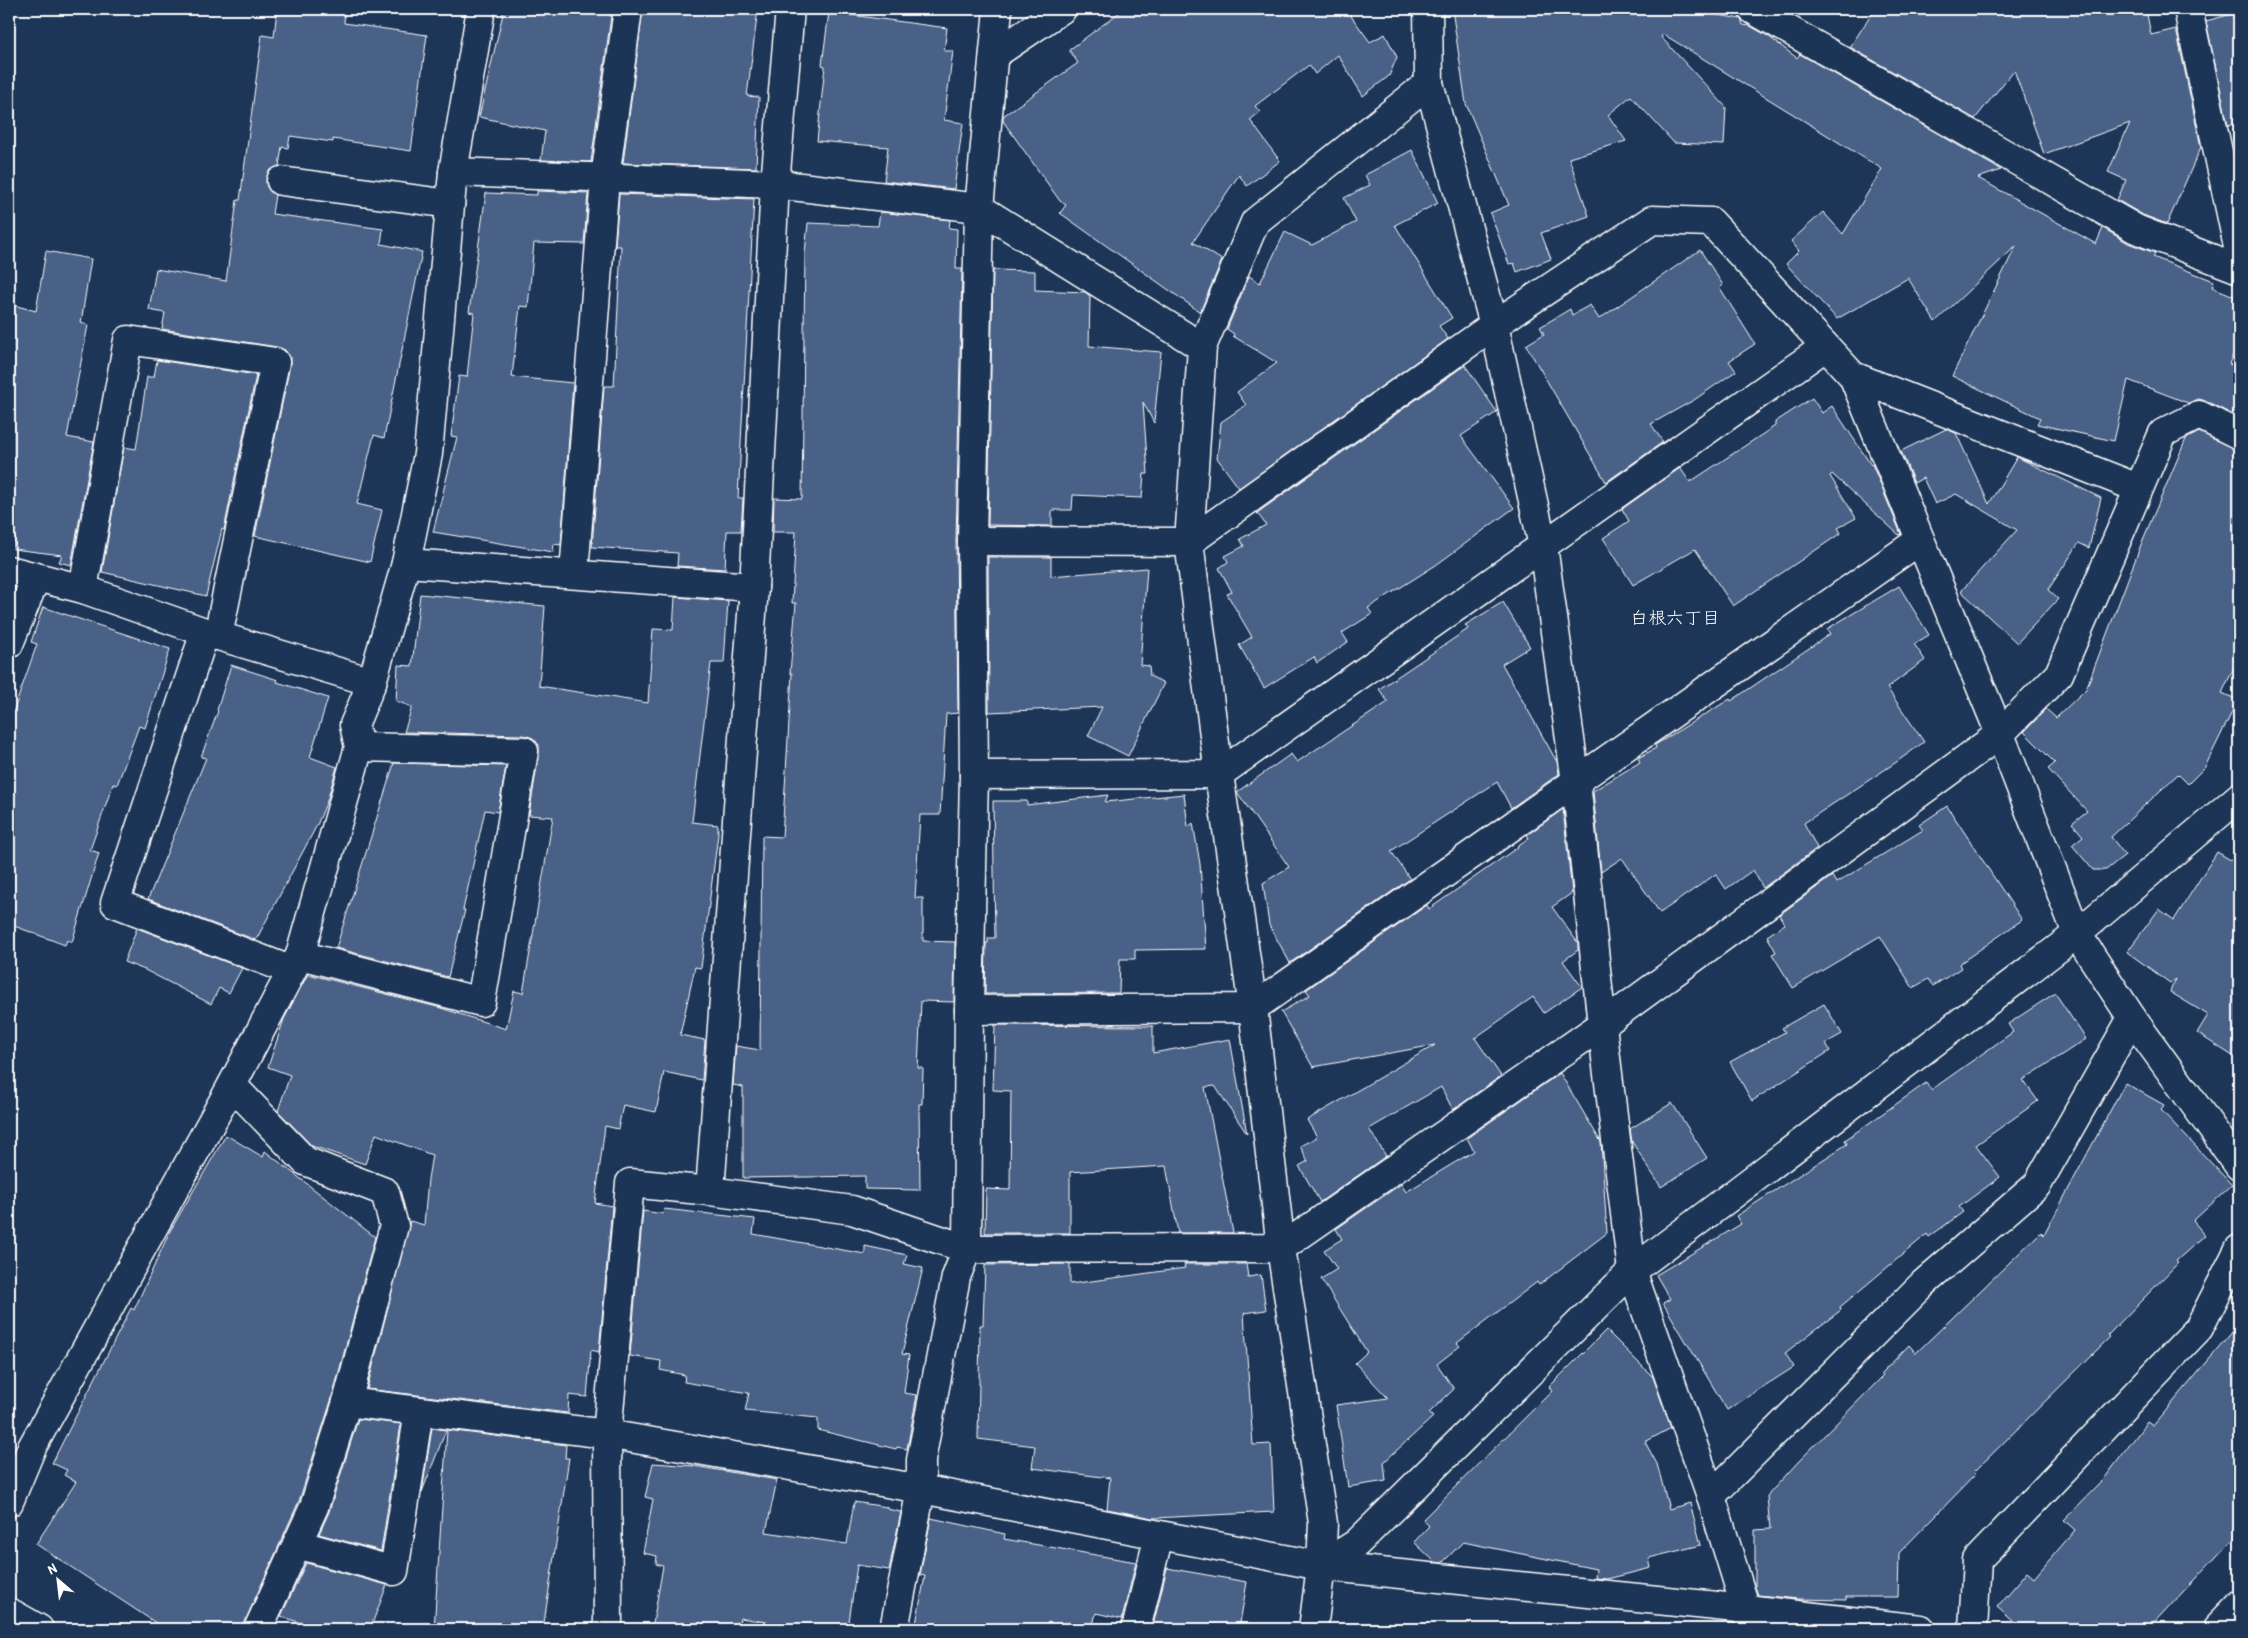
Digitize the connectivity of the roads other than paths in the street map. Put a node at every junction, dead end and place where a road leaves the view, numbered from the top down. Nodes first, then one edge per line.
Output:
1 (481, 9) edge
2 (628, 9) edge
3 (790, 9) edge
4 (998, 9) edge
5 (1062, 9) edge
6 (1428, 9) edge
7 (1752, 9) edge
8 (2188, 9) edge
9 (994, 55) junction
10 (1430, 83) junction
11 (453, 172) junction
12 (605, 178) junction
13 (281, 181) dead end
14 (775, 184) junction
15 (450, 204) junction
16 (979, 208) junction
17 (2239, 252) edge
18 (2239, 269) edge
19 (1494, 325) junction
20 (1202, 347) junction
21 (1826, 347) junction
22 (1853, 376) junction
23 (2239, 436) edge
24 (2138, 488) junction
25 (1920, 540) junction
26 (972, 541) junction
27 (1189, 542) junction
28 (1543, 546) junction
29 (406, 563) junction
30 (9, 570) edge
31 (574, 573) junction
32 (36, 577) junction
33 (754, 586) junction
34 (83, 588) junction
35 (211, 634) junction
36 (9, 644) edge
37 (372, 682) junction
38 (2000, 734) junction
39 (359, 747) junction
40 (1219, 774) junction
41 (974, 775) junction
42 (1576, 782) junction
43 (2239, 797) edge
44 (2077, 934) junction
45 (295, 962) junction
46 (1253, 1008) junction
47 (969, 1010) junction
48 (2132, 1018) junction
49 (1602, 1025) junction
50 (232, 1085) junction
51 (2239, 1166) edge
52 (710, 1191) junction
53 (1281, 1248) junction
54 (2239, 1249) edge
55 (967, 1250) junction
56 (1632, 1271) junction
57 (347, 1402) junction
58 (419, 1411) junction
59 (607, 1434) junction
60 (921, 1489) junction
61 (1711, 1496) junction
62 (9, 1502) edge
63 (1159, 1535) junction
64 (296, 1544) junction
65 (1321, 1566) junction
66 (2239, 1605) edge
67 (9, 1612) edge
68 (1749, 1619) edge
69 (39, 1629) edge
70 (258, 1629) edge
71 (608, 1629) edge
72 (894, 1629) edge
73 (1136, 1629) edge
74 (1314, 1629) edge
75 (1921, 1629) edge
76 (1974, 1629) edge
77 (2216, 1629) edge

1 - 11 street
2 - 12 street
3 - 14 street
4 - 9 street
5 - 9 street
6 - 10 street
7 - 18 street
8 - 17 street
9 - 16 street
10 - 19 street
10 - 20 street
11 - 12 street
11 - 15 street
12 - 14 street
12 - 31 street
13 - 15 street
14 - 16 street
14 - 33 street
15 - 29 street
16 - 20 street
16 - 26 street
19 - 21 street
19 - 27 street
19 - 28 street
20 - 27 street
21 - 22 street
21 - 28 street
22 - 24 street
22 - 25 street
23 - 24 street
24 - 38 street
25 - 38 street
25 - 42 street
26 - 27 street
26 - 41 street
27 - 40 street
28 - 40 street
28 - 42 street
29 - 31 street
29 - 37 street
30 - 32 street
31 - 33 street
32 - 34 street
32 - 36 street
33 - 52 street
34 - 35 street
34 - 35 street
35 - 37 street
35 - 45 street
37 - 39 street
38 - 44 street
38 - 49 street
39 - 45 street
39 - 45 street
40 - 41 street
40 - 46 street
41 - 47 street
42 - 46 street
42 - 49 street
43 - 44 street
44 - 48 street
44 - 56 street
45 - 50 street
46 - 47 street
46 - 53 street
47 - 55 street
48 - 51 street
48 - 61 street
49 - 53 street
49 - 56 street
50 - 57 street
50 - 62 street
52 - 55 street
52 - 59 street
53 - 55 street
53 - 65 street
54 - 76 street
55 - 60 street
56 - 61 street
56 - 65 street
57 - 58 street
57 - 64 street
58 - 59 street
58 - 64 street
59 - 60 street
59 - 71 street
60 - 63 street
60 - 72 street
61 - 68 street
63 - 65 street
63 - 73 street
64 - 70 street
65 - 68 street
65 - 74 street
66 - 77 street
67 - 69 street
68 - 75 street

